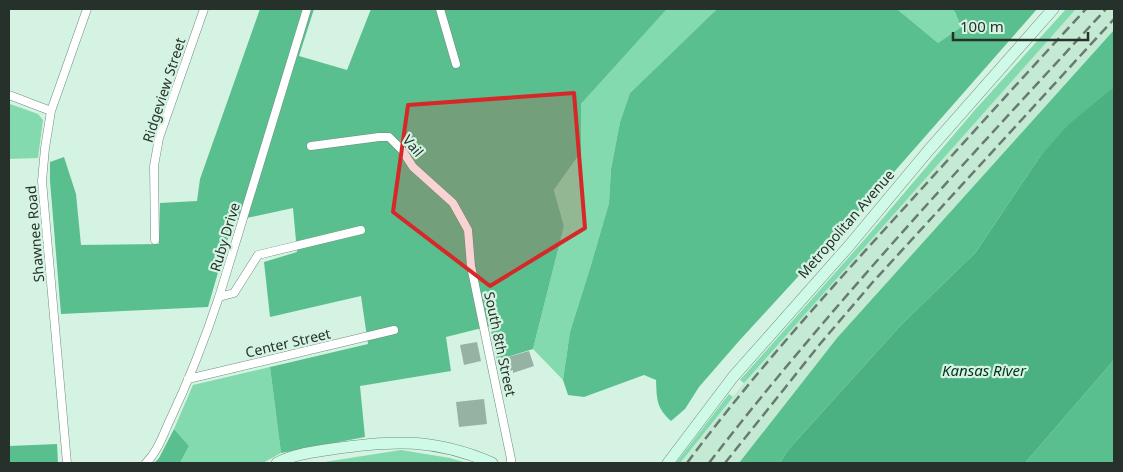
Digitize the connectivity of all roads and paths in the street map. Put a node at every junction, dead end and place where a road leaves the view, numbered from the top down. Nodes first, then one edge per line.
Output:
1 (87, 9) edge
2 (204, 9) edge
3 (307, 9) edge
4 (440, 9) edge
5 (1053, 9) edge
6 (456, 64) dead end
7 (9, 95) edge
8 (51, 110) junction
9 (311, 146) dead end
10 (361, 230) dead end
11 (468, 230) joint
12 (155, 240) dead end
13 (220, 297) junction
14 (394, 330) dead end
15 (188, 379) junction
16 (67, 463) edge
17 (146, 463) edge
18 (277, 463) edge
19 (492, 463) edge
20 (511, 463) edge
21 (668, 463) edge

1 - 8 street, Shawnee Road
2 - 12 street, Ridgeview Street
3 - 13 street, Ruby Drive
4 - 6 street
5 - 21 main road, Metropolitan Avenue
7 - 8 street
8 - 16 street, Shawnee Road
9 - 11 street, Vail
10 - 13 street
11 - 20 street, South 8th Street
13 - 15 street, Ruby Drive
14 - 15 street, Center Street
15 - 17 street, Ruby Drive
18 - 19 main road

